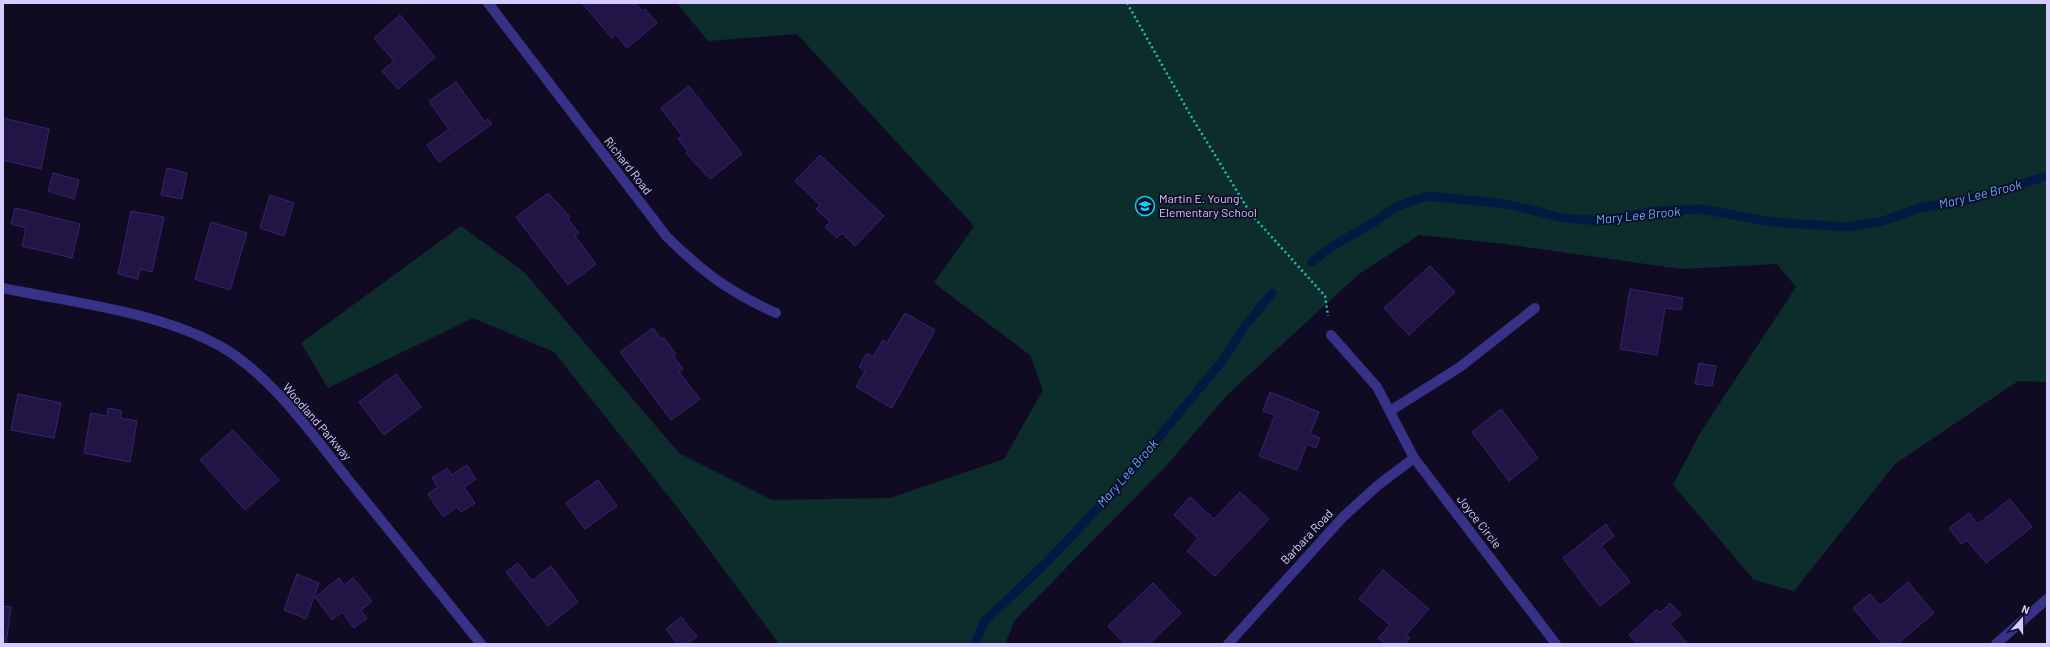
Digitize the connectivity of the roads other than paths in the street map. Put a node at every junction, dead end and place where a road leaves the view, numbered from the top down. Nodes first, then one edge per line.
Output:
1 (488, 3) edge
2 (3, 288) edge
3 (1535, 308) dead end
4 (776, 314) dead end
5 (1331, 335) road end
6 (1390, 411) junction
7 (1414, 458) junction
8 (2047, 599) edge
9 (481, 644) edge
10 (1228, 644) edge
11 (1556, 644) edge
12 (1996, 644) edge

1 - 4 street, Richard Road
2 - 9 street, Woodland Parkway
3 - 6 street
5 - 6 street, Joyce Circle
6 - 7 street, Joyce Circle
7 - 10 street, Barbara Road
7 - 11 street, Joyce Circle
8 - 12 street

